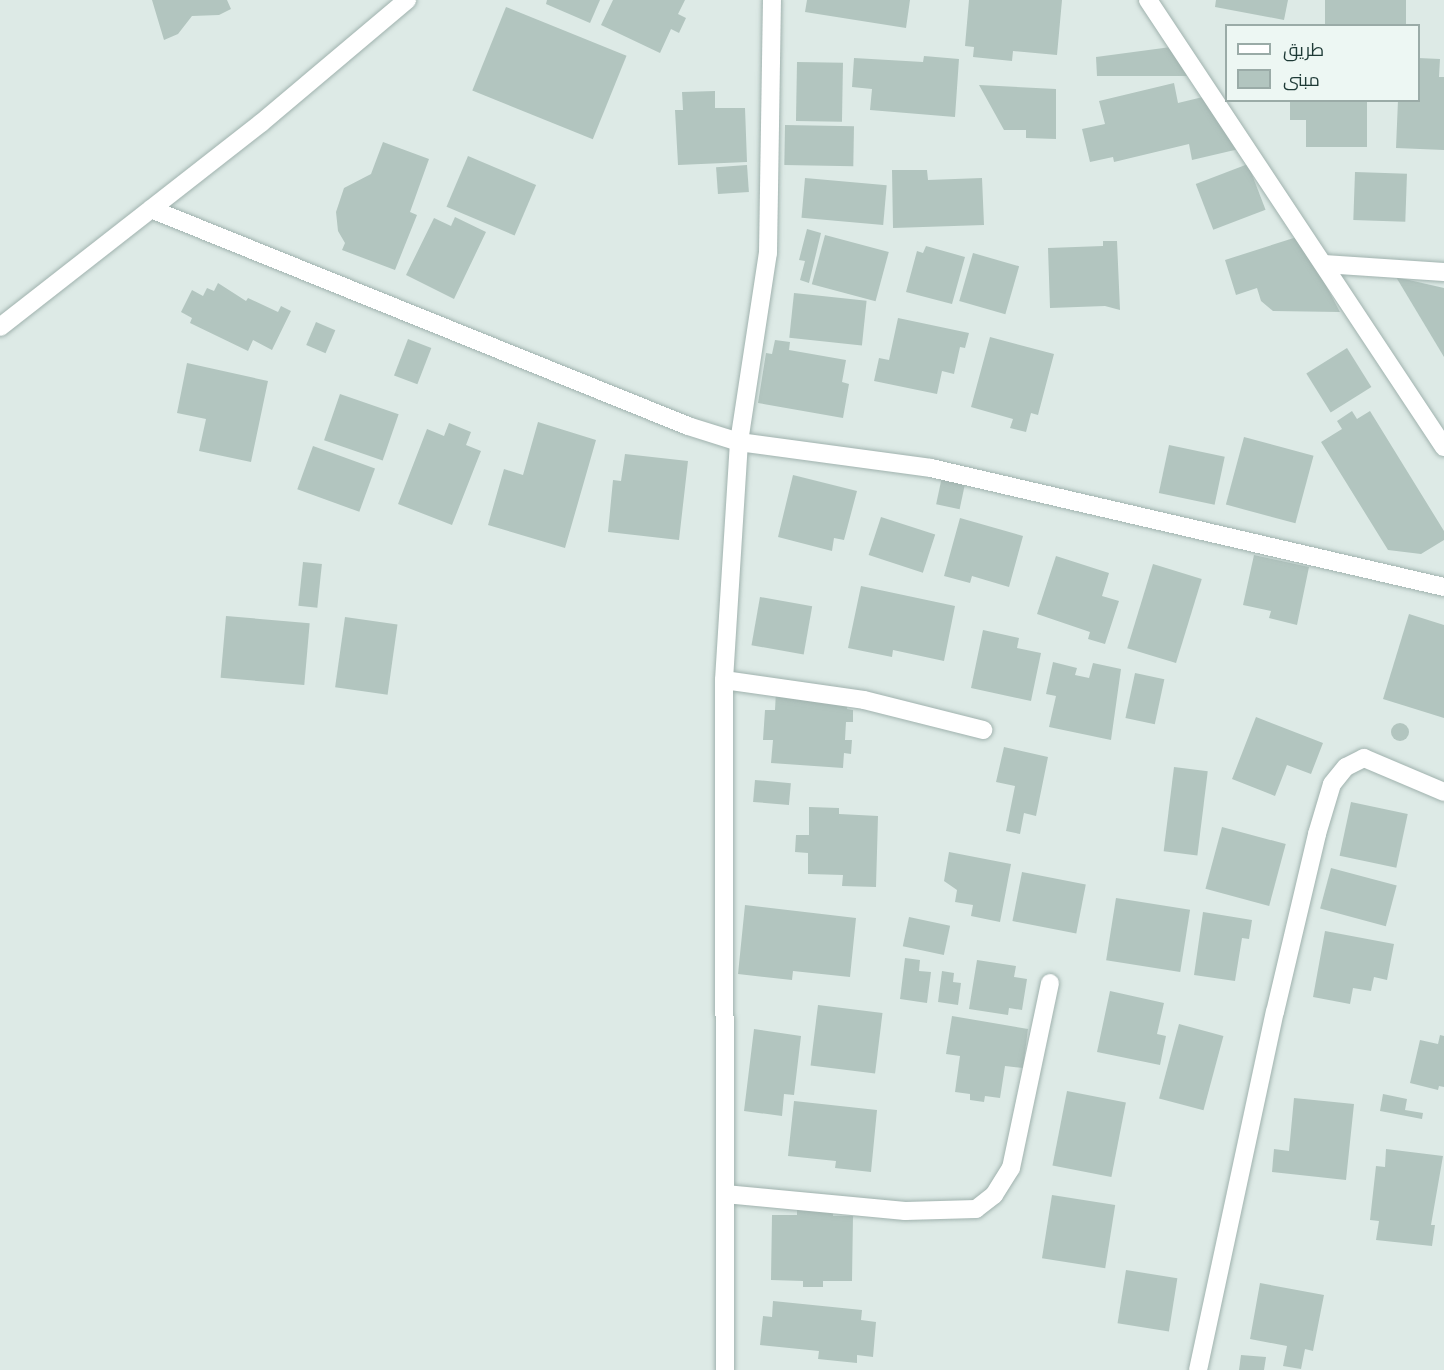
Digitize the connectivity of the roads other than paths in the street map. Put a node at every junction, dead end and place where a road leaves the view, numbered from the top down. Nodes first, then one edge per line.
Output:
1 (407, 0) edge
2 (772, 0) edge
3 (1148, 0) edge
4 (151, 209) junction
5 (1324, 264) junction
6 (1444, 272) edge
7 (0, 327) edge
8 (739, 441) junction
9 (1444, 447) edge
10 (1444, 587) edge
11 (724, 680) junction
12 (983, 730) dead end
13 (1444, 792) edge
14 (1050, 983) dead end
15 (725, 1194) junction
16 (725, 1370) edge
17 (1198, 1370) edge

1 - 4 street
2 - 8 street
3 - 5 street
4 - 7 street
4 - 8 street
5 - 6 street
5 - 9 street
8 - 10 street
8 - 11 street
11 - 12 street
11 - 15 street
13 - 17 street
14 - 15 street
15 - 16 street

